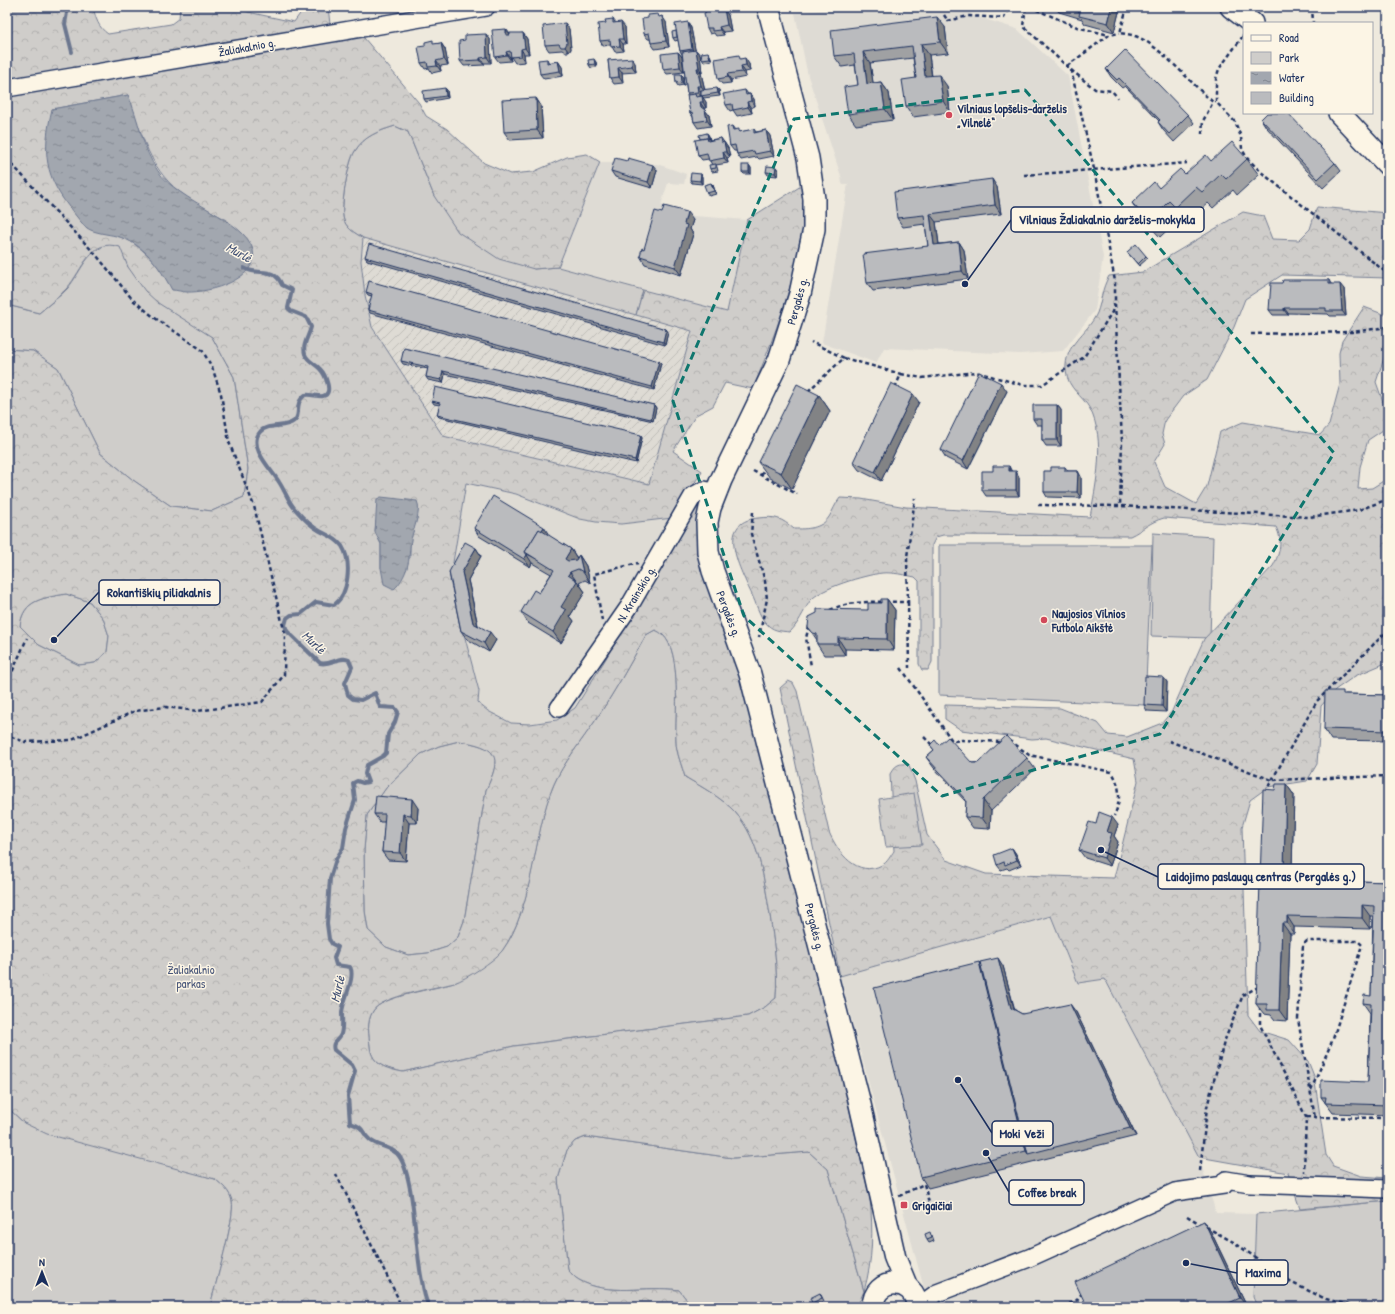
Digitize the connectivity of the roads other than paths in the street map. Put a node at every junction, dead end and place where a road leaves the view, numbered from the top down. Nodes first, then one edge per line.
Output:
1 (486, 7) edge
2 (768, 7) edge
3 (7, 88) edge
4 (1340, 114) edge
5 (1388, 165) edge
6 (716, 493) junction
7 (559, 708) dead end
8 (1388, 1189) edge
9 (889, 1232) junction
10 (883, 1287) junction
11 (913, 1298) edge
12 (873, 1307) edge

1 - 3 street, Žaliakalnio g.
2 - 6 main road, Pergalės g.
4 - 5 main road
6 - 7 street, N. Krainskio g.
6 - 9 main road, Pergalės g.
8 - 11 street
9 - 10 main road, Pergalės g.
9 - 11 main road, Pergalės g.
10 - 11 main road
10 - 12 main road, Pergalės g.

